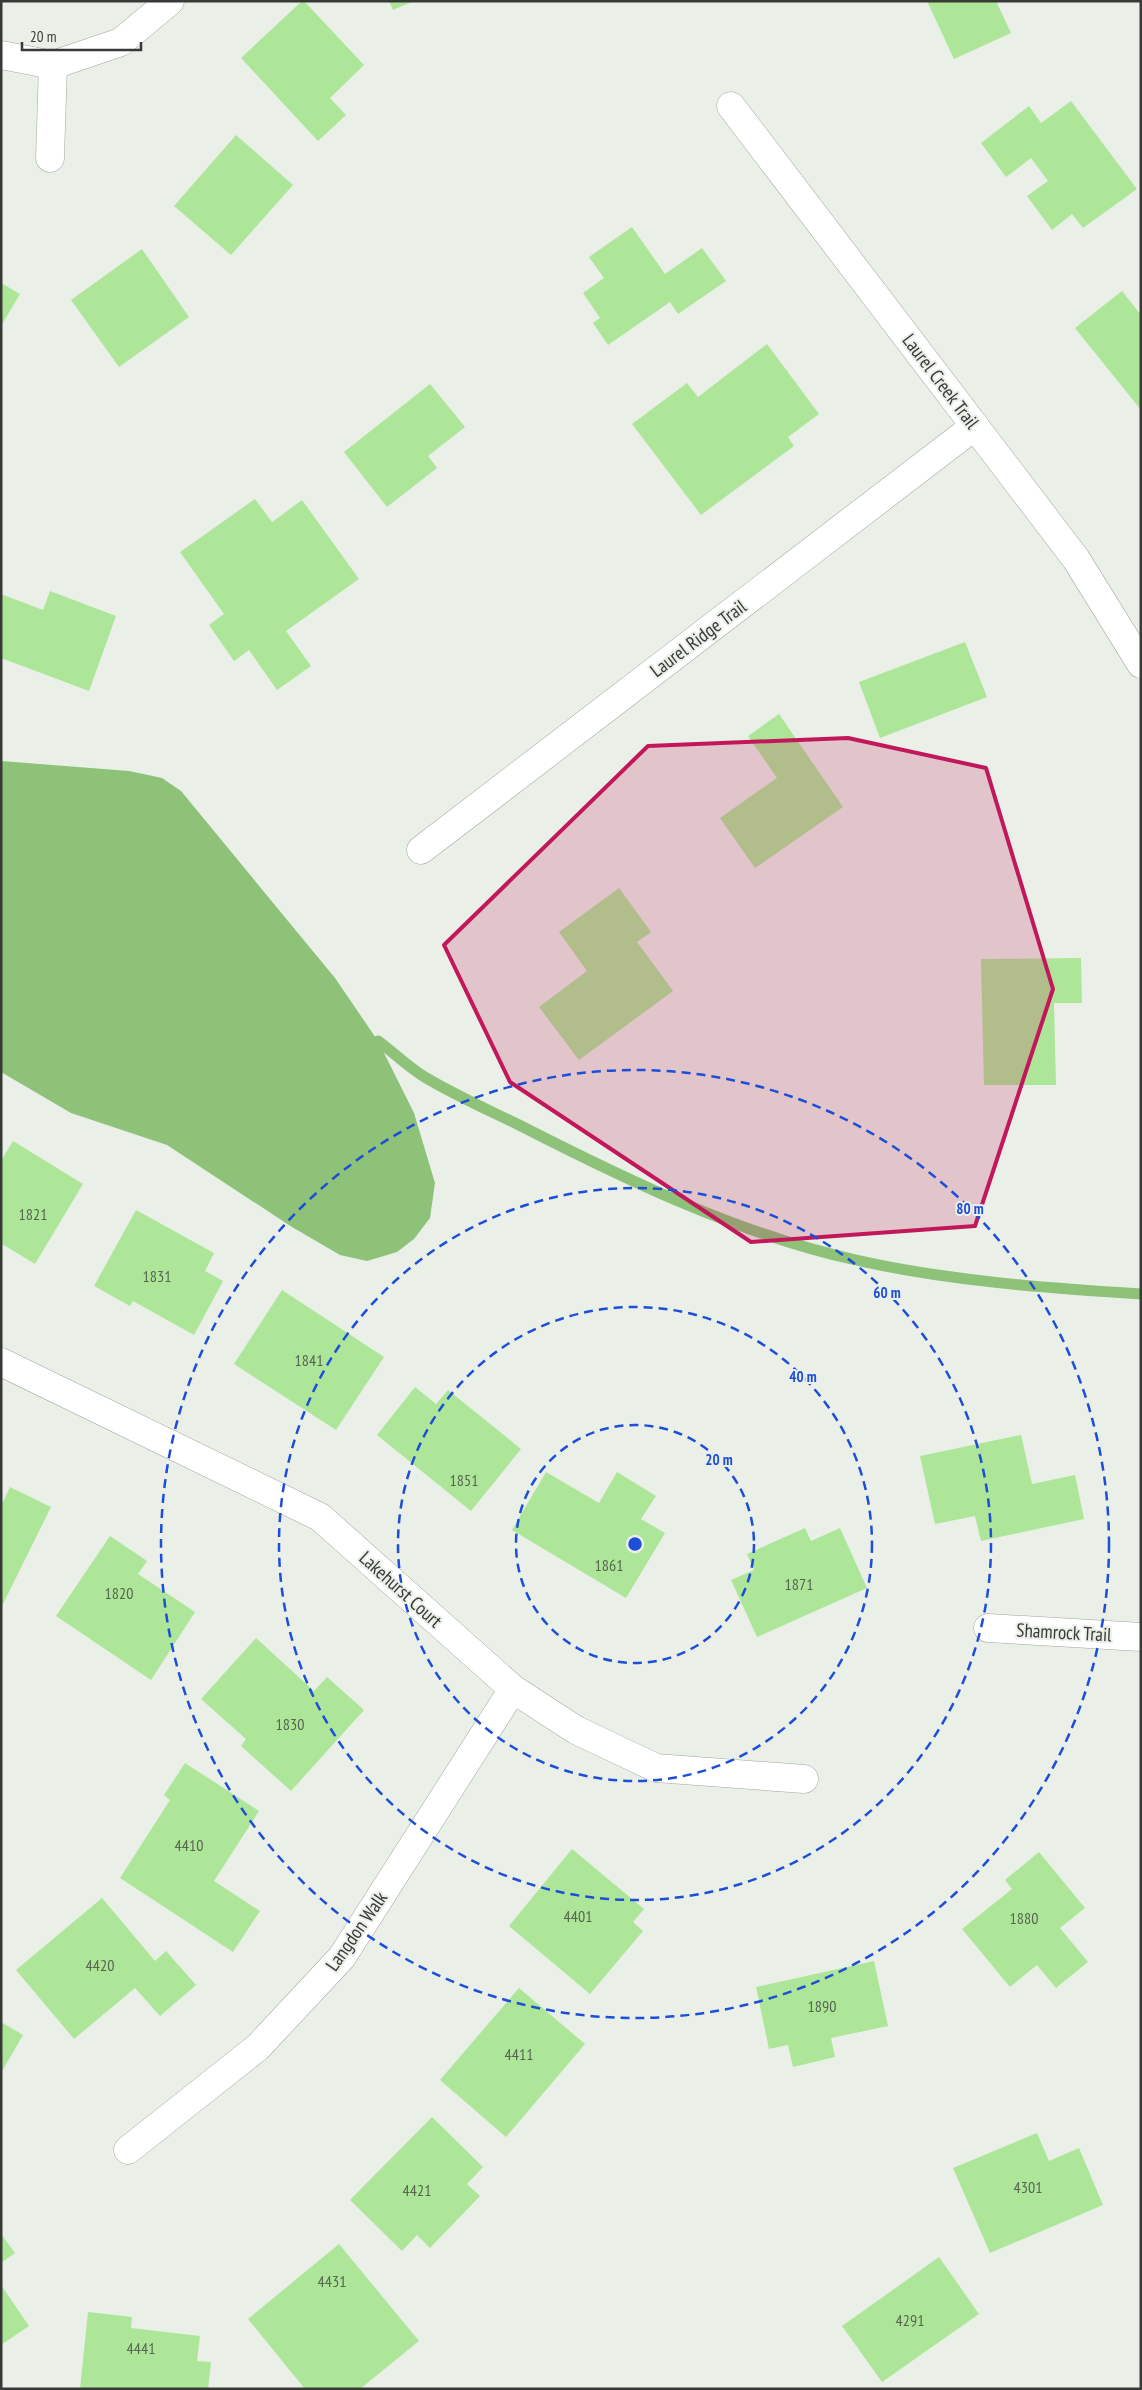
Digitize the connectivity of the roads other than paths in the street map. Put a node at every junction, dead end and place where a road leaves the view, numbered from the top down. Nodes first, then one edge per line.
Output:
1 (170, 1) edge
2 (1, 55) edge
3 (53, 65) junction
4 (731, 106) dead end
5 (50, 158) dead end
6 (975, 426) junction
7 (1141, 664) edge
8 (421, 850) dead end
9 (1, 1362) edge
10 (988, 1628) dead end
11 (1141, 1636) edge
12 (512, 1689) junction
13 (804, 1779) dead end
14 (128, 2150) dead end

1 - 3 street
2 - 3 street
3 - 5 street
4 - 6 street, Laurel Creek Trail
6 - 7 street, Laurel Creek Trail
6 - 8 street, Laurel Ridge Trail
9 - 12 street, Lakehurst Court
10 - 11 street, Shamrock Trail
12 - 13 street, Lakehurst Court
12 - 14 street, Langdon Walk

